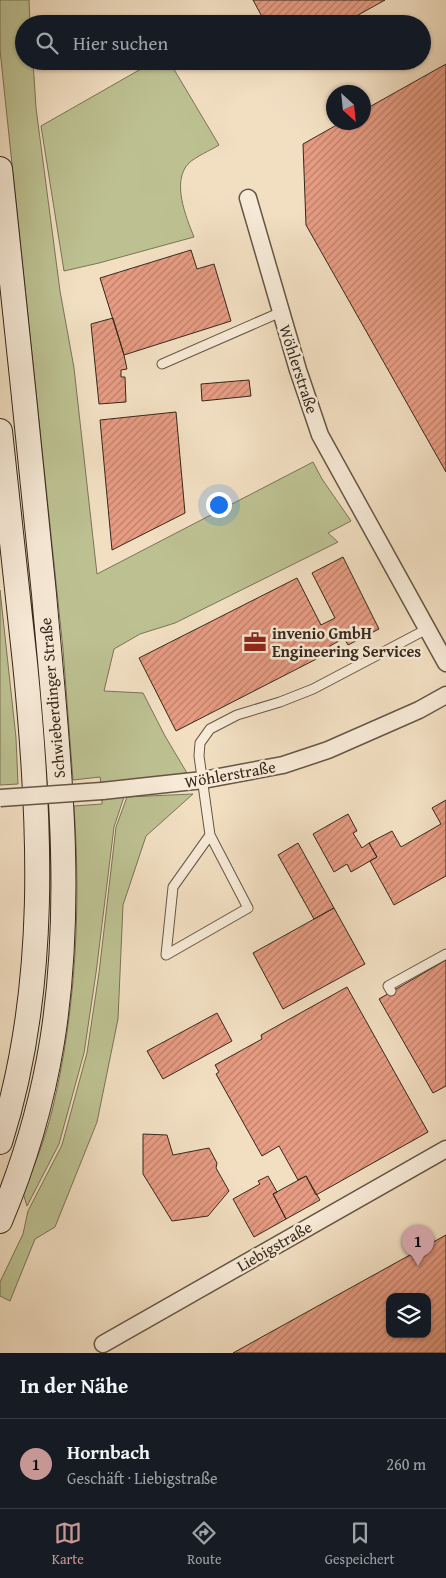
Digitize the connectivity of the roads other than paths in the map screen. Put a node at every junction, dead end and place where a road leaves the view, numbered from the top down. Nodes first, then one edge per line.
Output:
1 (0, 169) edge
2 (248, 198) dead end
3 (281, 312) junction
4 (162, 364) dead end
5 (0, 431) edge
6 (427, 629) junction
7 (446, 663) edge
8 (446, 695) edge
9 (203, 780) junction
10 (0, 798) edge
11 (210, 835) junction
12 (446, 954) edge
13 (392, 991) dead end
14 (0, 1142) edge
15 (446, 1149) edge
16 (0, 1221) edge
17 (103, 1344) dead end

1 - 16 main road, Schwieberdinger Straße
2 - 3 street, Wöhlerstraße
3 - 4 lane, Wöhlerstraße
3 - 6 street, Wöhlerstraße
5 - 14 main road, Schwieberdinger Straße
6 - 7 street, Wöhlerstraße
6 - 9 lane
8 - 9 street, Wöhlerstraße
9 - 10 street, Wöhlerstraße, bridge
9 - 11 lane
11 - 11 lane
12 - 13 lane
15 - 17 street, Liebigstraße

